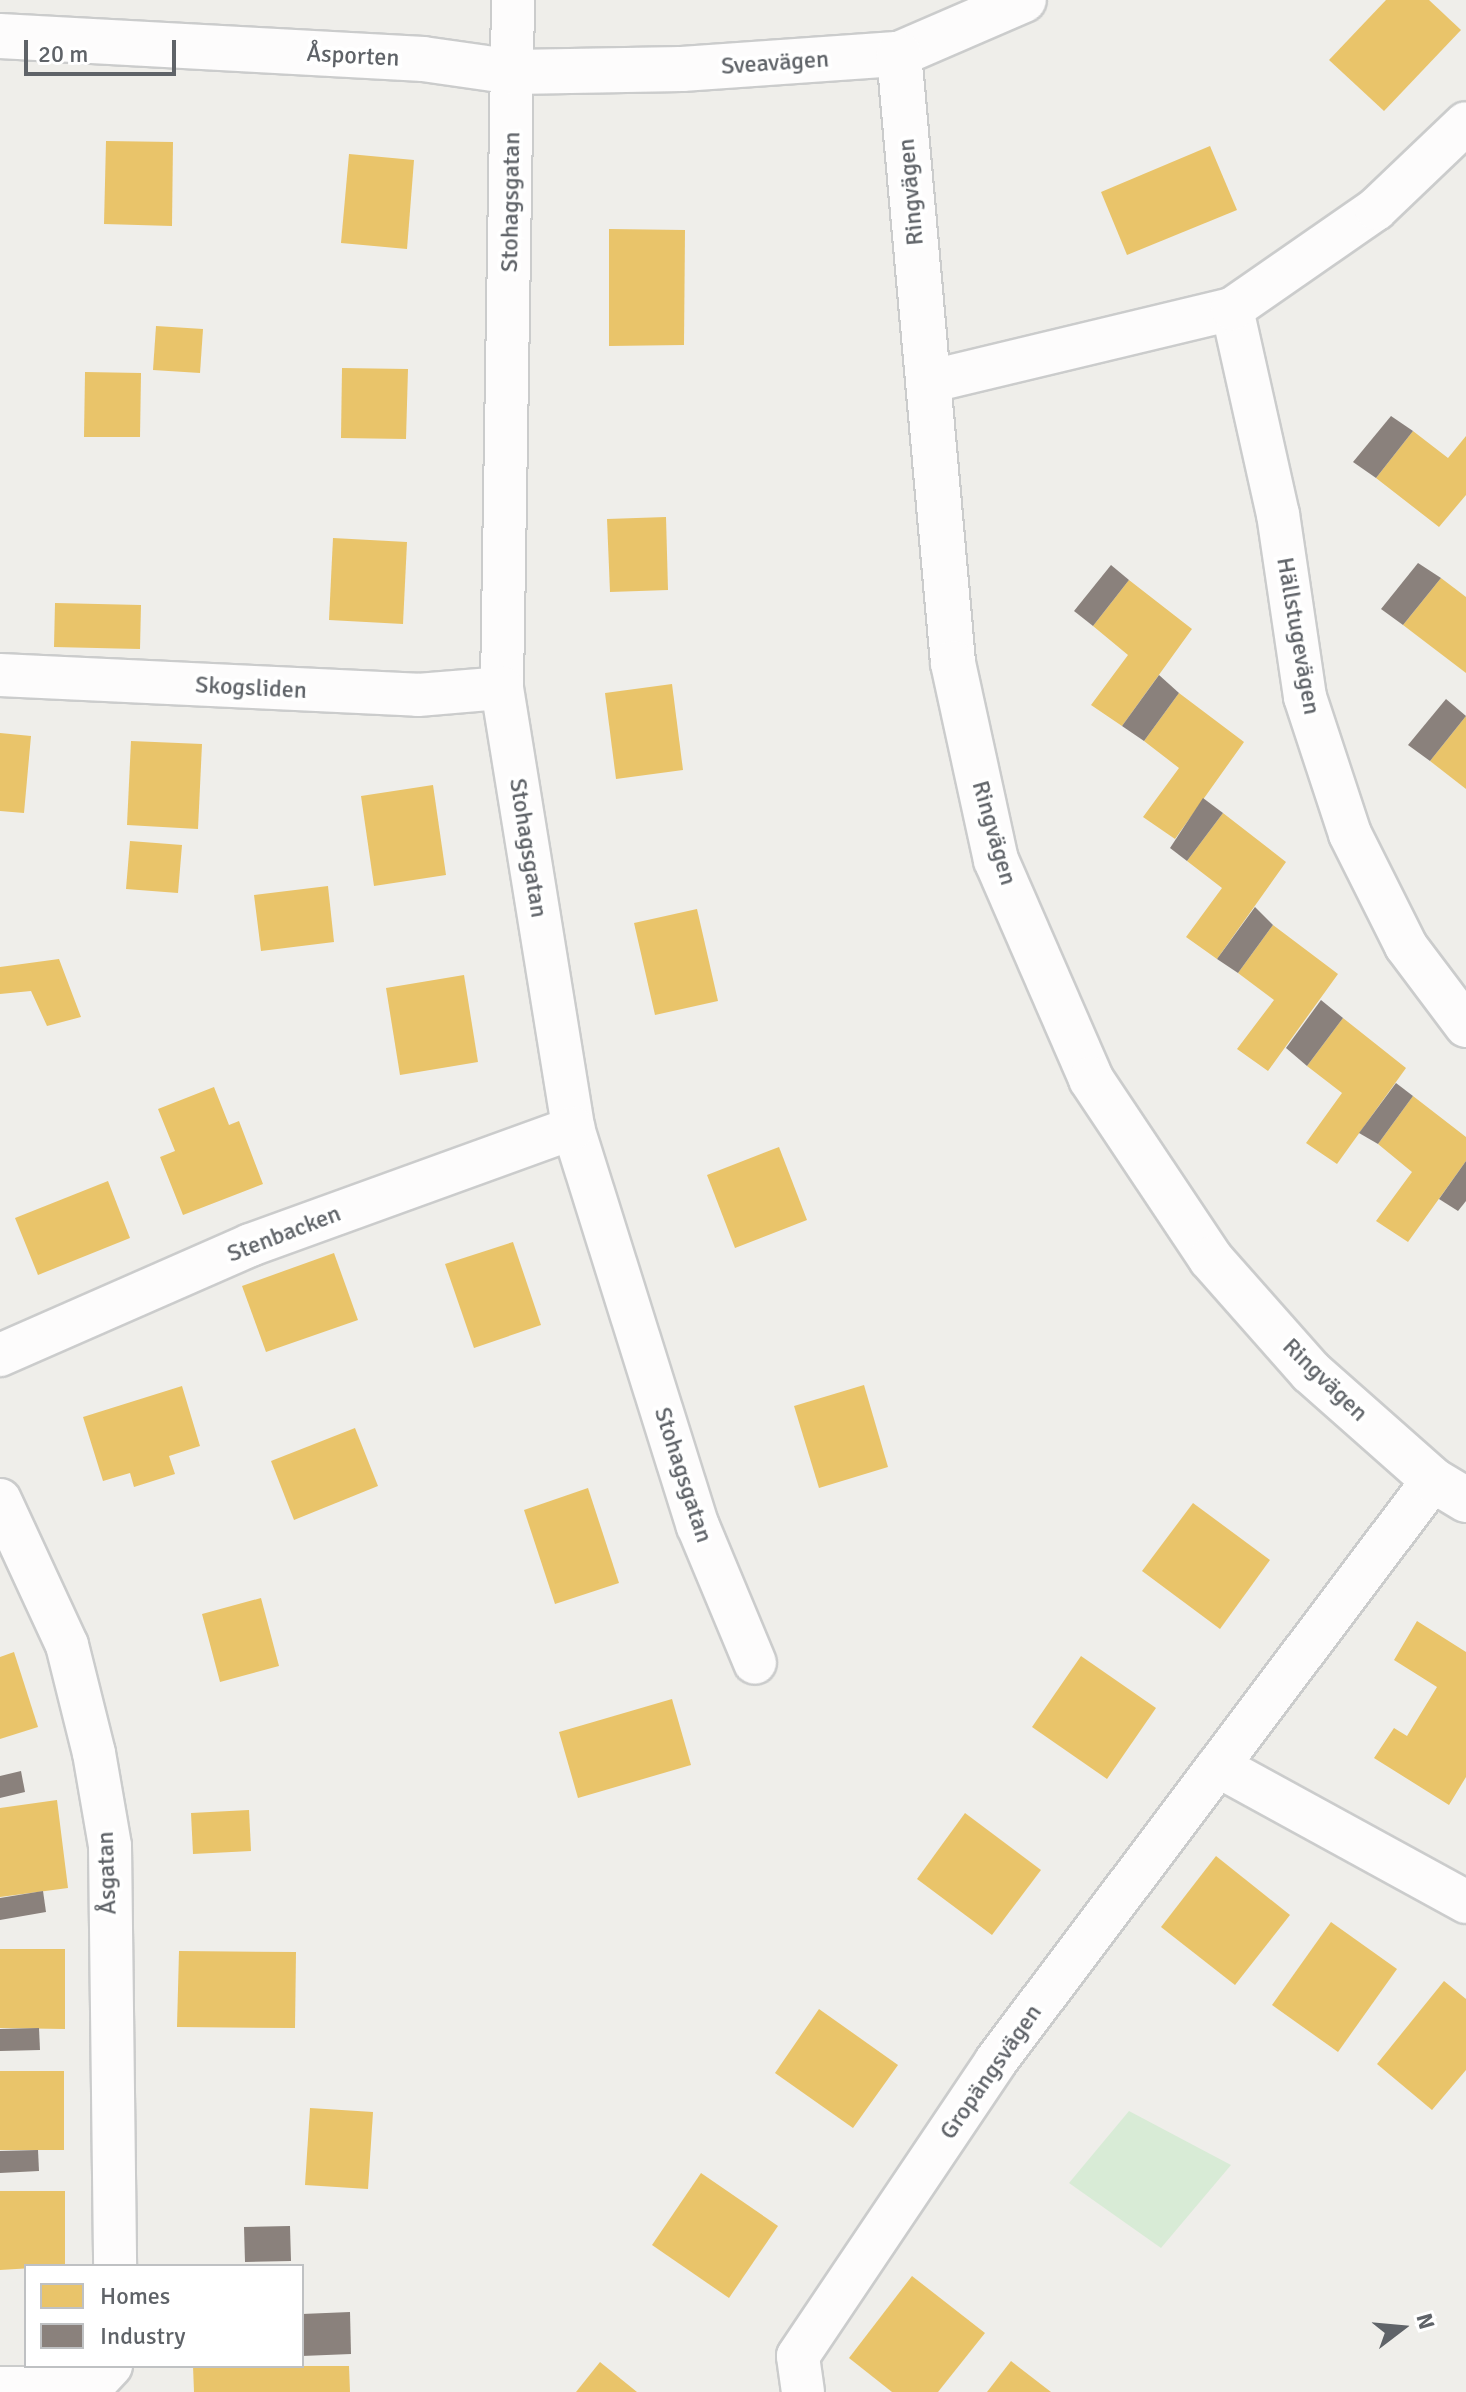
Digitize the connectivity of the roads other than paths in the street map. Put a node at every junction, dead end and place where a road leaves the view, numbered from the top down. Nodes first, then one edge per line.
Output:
1 (513, 0) edge
2 (1024, 0) edge
3 (0, 36) edge
4 (899, 54) junction
5 (514, 72) junction
6 (1466, 123) edge
7 (1232, 309) junction
8 (928, 382) junction
9 (0, 675) edge
10 (502, 688) junction
11 (1466, 1026) edge
12 (573, 1128) junction
13 (0, 1355) edge
14 (1450, 1490) edge
15 (0, 1500) edge
16 (755, 1663) dead end
17 (1218, 1766) junction
18 (1466, 1902) edge
19 (115, 2264) edge
20 (106, 2371) edge
21 (0, 2388) edge
22 (803, 2392) edge

1 - 5 street, Stohagsgatan
2 - 4 street, Sveavägen
3 - 5 street, Åsporten
4 - 5 street, Sveavägen
4 - 8 street, Ringvägen
5 - 10 street, Stohagsgatan
6 - 7 street
7 - 8 street
7 - 11 street, Hällstugevägen
8 - 14 street, Ringvägen
9 - 10 street, Skogsliden
10 - 12 street, Stohagsgatan
12 - 13 street, Stenbacken
12 - 16 street, Stohagsgatan
14 - 17 street, Gropängsvägen
15 - 19 street, Åsgatan
17 - 18 street
17 - 22 street, Gropängsvägen
20 - 21 street

